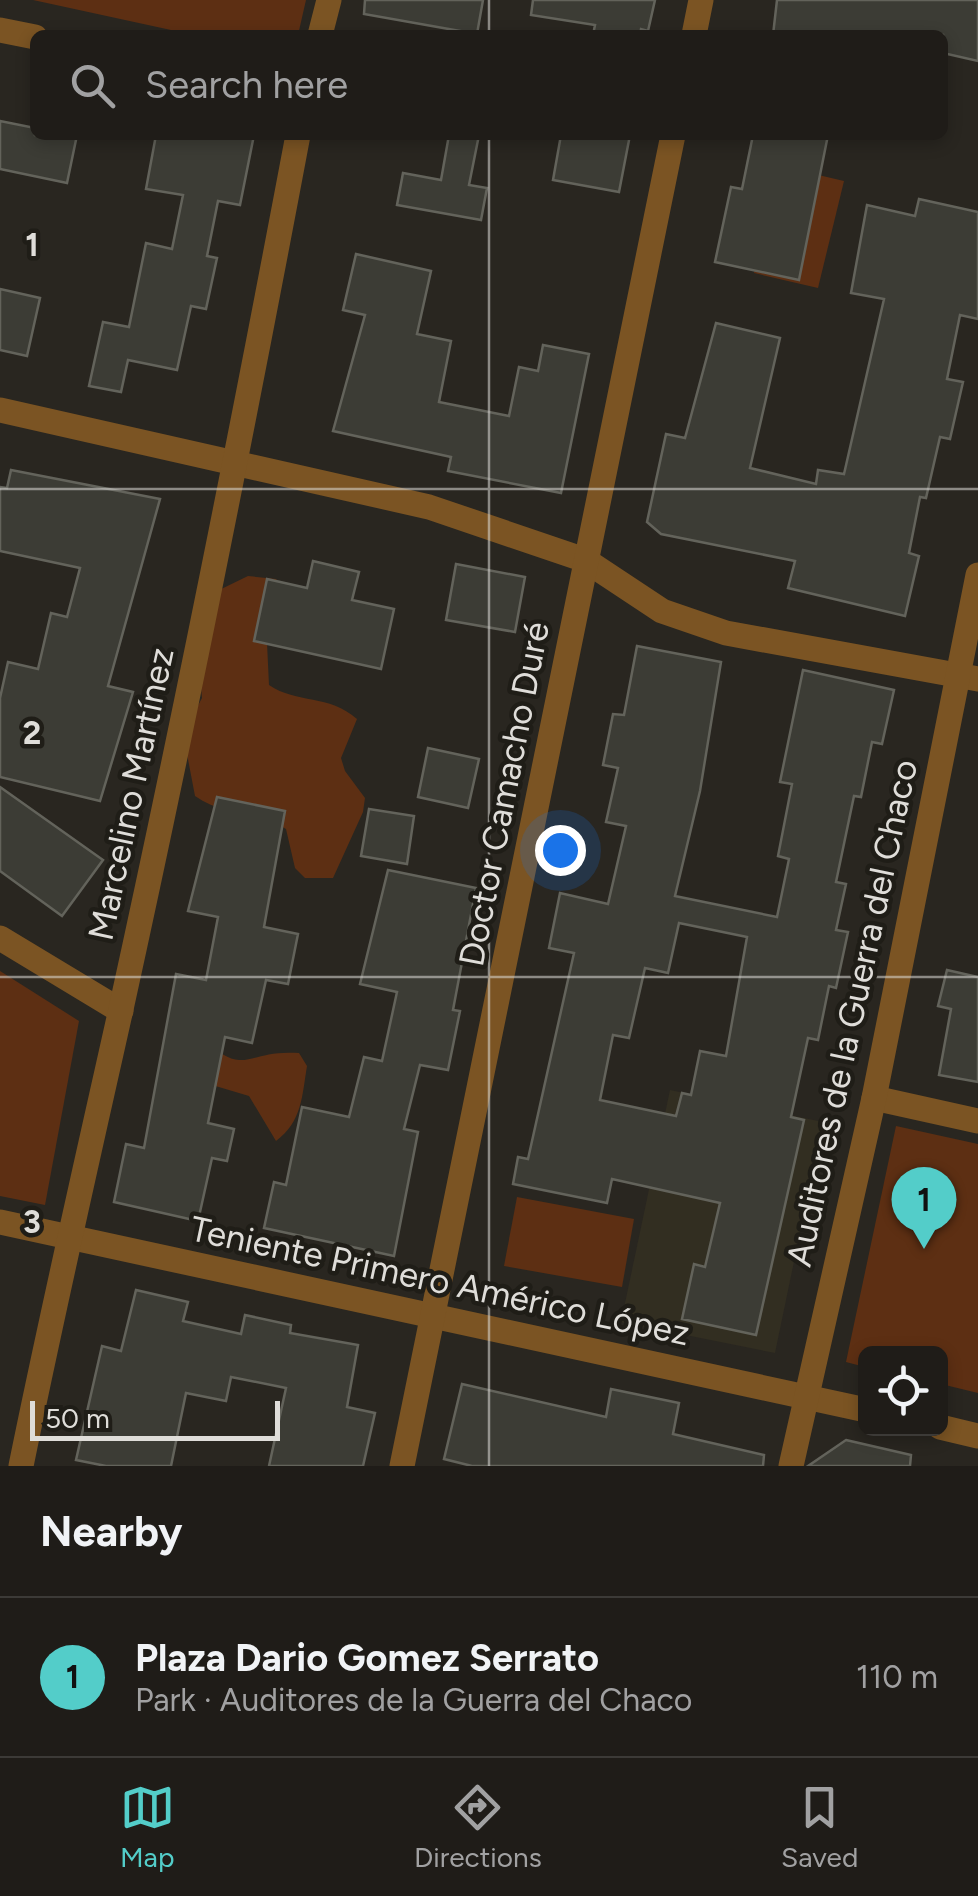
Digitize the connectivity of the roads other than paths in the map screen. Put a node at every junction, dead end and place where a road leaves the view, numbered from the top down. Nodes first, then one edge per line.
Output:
1 (328, 0) edge
2 (701, 0) edge
3 (0, 30) edge
4 (321, 30) edge
5 (695, 30) edge
6 (30, 36) edge
7 (297, 140) edge
8 (672, 140) edge
9 (0, 410) edge
10 (236, 466) junction
11 (585, 560) junction
12 (978, 575) edge
13 (968, 676) edge
14 (0, 938) edge
15 (121, 1011) junction
16 (874, 1098) junction
17 (978, 1122) edge
18 (0, 1222) edge
19 (66, 1236) junction
20 (433, 1314) junction
21 (806, 1396) junction
22 (858, 1408) edge
23 (948, 1429) edge
24 (978, 1436) edge
25 (21, 1466) edge
26 (402, 1466) edge
27 (792, 1466) edge

1 - 4 street
2 - 5 street
3 - 6 street
7 - 10 street, Marcelino Martínez
8 - 11 street, Doctor Camacho Duré
9 - 10 street
10 - 11 street
10 - 15 street, Marcelino Martínez
11 - 13 street
11 - 20 street, Doctor Camacho Duré
12 - 13 street, Auditores de la Guerra del Chaco
13 - 16 street, Auditores de la Guerra del Chaco
14 - 15 street
15 - 19 street, Marcelino Martínez
16 - 17 street
16 - 21 street, Auditores de la Guerra del Chaco
18 - 19 street, Teniente Primero Américo López
19 - 20 street, Teniente Primero Américo López
19 - 25 street, Marcelino Martínez
20 - 21 street, Teniente Primero Américo López
20 - 26 street, Doctor Camacho Duré
21 - 22 street, Teniente Primero Américo López
21 - 27 street, Auditores de la Guerra del Chaco
23 - 24 street

